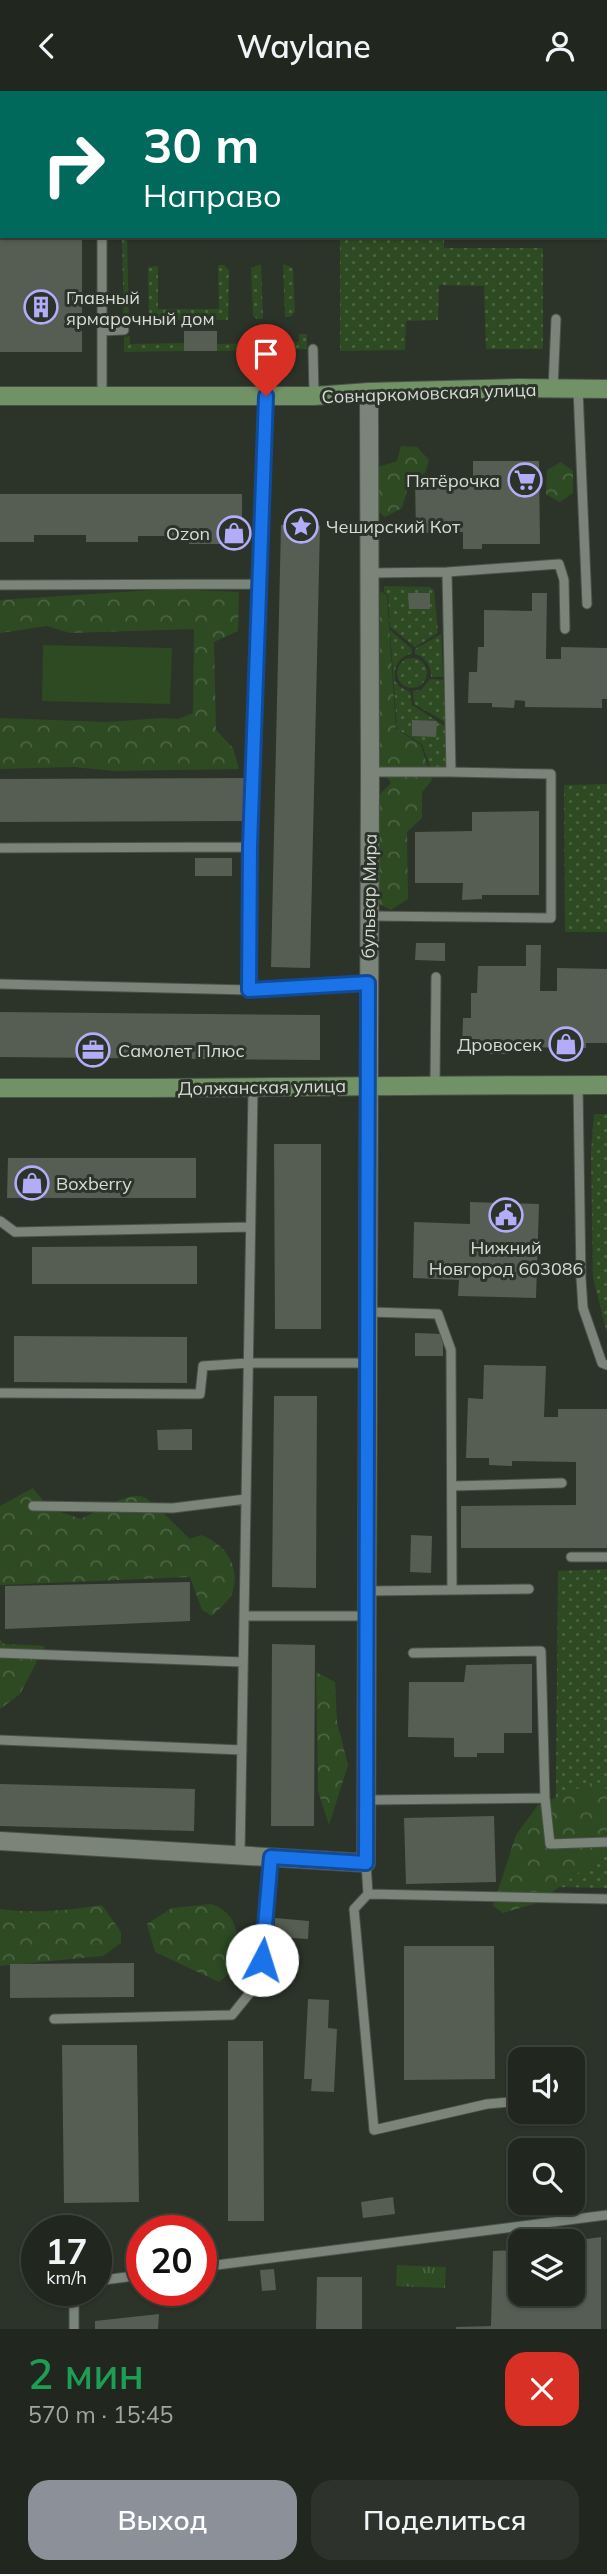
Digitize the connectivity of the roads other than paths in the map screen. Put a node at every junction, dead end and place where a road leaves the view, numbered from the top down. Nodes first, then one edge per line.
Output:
1 (102, 238) edge
2 (556, 319) dead end
3 (124, 330) dead end
4 (103, 331) junction
5 (313, 349) dead end
6 (553, 389) junction
7 (578, 389) junction
8 (607, 389) edge
9 (369, 392) junction
10 (0, 396) edge
11 (102, 396) junction
12 (266, 396) junction
13 (314, 396) junction
14 (447, 572) junction
15 (370, 573) junction
16 (260, 584) junction
17 (0, 585) edge
18 (587, 604) dead end
19 (565, 629) dead end
20 (370, 772) junction
21 (451, 772) junction
22 (250, 846) junction
23 (0, 848) edge
24 (369, 916) junction
25 (436, 977) dead end
26 (368, 983) junction
27 (0, 985) edge
28 (249, 990) junction
29 (435, 1084) junction
30 (368, 1085) junction
31 (578, 1085) junction
32 (607, 1085) edge
33 (0, 1089) edge
34 (253, 1089) junction
35 (0, 1221) edge
36 (250, 1227) junction
37 (369, 1313) junction
38 (248, 1363) junction
39 (369, 1363) junction
40 (607, 1365) edge
41 (1, 1393) edge
42 (562, 1483) dead end
43 (452, 1486) junction
44 (246, 1499) junction
45 (33, 1506) dead end
46 (571, 1557) dead end
47 (607, 1557) edge
48 (529, 1589) dead end
49 (452, 1590) junction
50 (368, 1591) junction
51 (244, 1616) junction
52 (368, 1616) junction
53 (0, 1653) edge
54 (413, 1653) dead end
55 (243, 1662) junction
56 (0, 1740) edge
57 (242, 1750) junction
58 (545, 1798) junction
59 (367, 1800) junction
60 (0, 1841) edge
61 (607, 1842) edge
62 (240, 1855) junction
63 (271, 1857) junction
64 (366, 1863) junction
65 (368, 1894) junction
66 (607, 1899) edge
67 (54, 2019) dead end
68 (508, 2102) edge
69 (607, 2215) edge
70 (217, 2265) edge
71 (74, 2306) edge
72 (74, 2329) edge

1 - 4 lane
2 - 6 lane
3 - 4 lane
4 - 11 lane
5 - 13 lane
6 - 7 street, Совнаркомовская улица
6 - 9 street, Совнаркомовская улица
7 - 8 street, Совнаркомовская улица
7 - 18 lane
9 - 13 street, Совнаркомовская улица
9 - 15 street, бульвар Мира
10 - 11 street, Совнаркомовская улица
11 - 12 street, Совнаркомовская улица
12 - 13 street, Совнаркомовская улица
12 - 16 lane
14 - 15 lane
14 - 19 lane
14 - 21 lane
15 - 20 street, бульвар Мира
16 - 17 lane
16 - 22 lane
20 - 21 lane
20 - 24 street, бульвар Мира
21 - 24 lane
22 - 23 lane
22 - 28 lane
24 - 26 street, бульвар Мира
25 - 29 lane
26 - 28 lane
26 - 30 street, бульвар Мира
27 - 28 lane
29 - 30 street, Должанская улица
29 - 31 street, Должанская улица
30 - 34 street, Должанская улица
30 - 37 street, бульвар Мира
31 - 32 street, Должанская улица
31 - 40 lane
33 - 34 street, Должанская улица
34 - 36 lane
35 - 36 lane
36 - 38 lane
37 - 39 street, бульвар Мира
37 - 43 lane
38 - 39 lane
38 - 41 lane
38 - 44 lane
39 - 50 street, бульвар Мира
42 - 43 lane
43 - 49 lane
44 - 45 lane
44 - 51 lane
46 - 47 lane
48 - 49 lane
49 - 50 lane
50 - 52 street, бульвар Мира
51 - 52 lane
51 - 55 lane
52 - 59 street, бульвар Мира
53 - 55 lane
54 - 58 lane
55 - 57 lane
56 - 57 lane
57 - 62 lane
58 - 59 lane
58 - 61 lane
59 - 64 street, бульвар Мира
60 - 62 street
62 - 63 street
63 - 64 street
63 - 67 lane
64 - 65 lane
65 - 66 lane
65 - 68 lane
69 - 70 lane
71 - 72 lane

